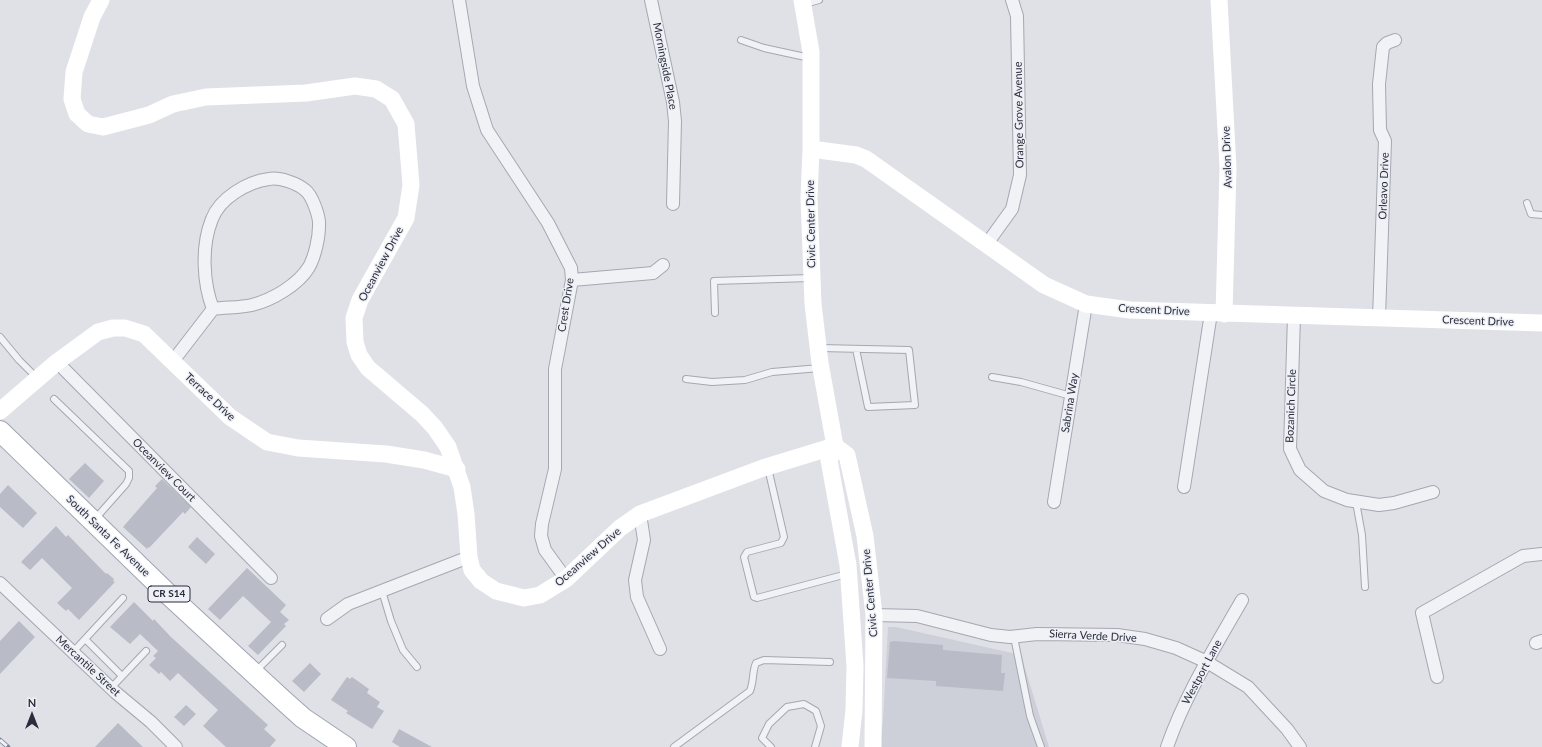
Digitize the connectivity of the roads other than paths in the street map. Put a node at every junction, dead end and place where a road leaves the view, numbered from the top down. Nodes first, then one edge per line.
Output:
1 (100, 0) edge
2 (460, 0) edge
3 (651, 0) edge
4 (1012, 0) edge
5 (1219, 0) edge
6 (808, 1) edge
7 (741, 40) dead end
8 (1396, 40) dead end
9 (811, 59) junction
10 (811, 149) junction
11 (1527, 203) dead end
12 (673, 204) dead end
13 (1542, 215) edge
14 (986, 245) junction
15 (663, 265) dead end
16 (812, 278) junction
17 (572, 280) junction
18 (1086, 304) junction
19 (213, 309) junction
20 (714, 313) dead end
21 (1218, 313) junction
22 (1294, 316) junction
23 (1379, 318) junction
24 (1542, 322) edge
25 (0, 337) edge
26 (818, 348) junction
27 (856, 349) junction
28 (173, 361) junction
29 (57, 362) junction
30 (821, 368) junction
31 (992, 377) dead end
32 (37, 378) junction
33 (686, 379) dead end
34 (1071, 396) junction
35 (54, 399) dead end
36 (0, 411) edge
37 (0, 431) edge
38 (835, 446) junction
39 (0, 448) edge
40 (768, 467) junction
41 (457, 469) junction
42 (1184, 486) dead end
43 (1433, 492) dead end
44 (1054, 502) dead end
45 (1356, 502) junction
46 (640, 514) junction
47 (93, 521) junction
48 (1542, 554) edge
49 (469, 557) junction
50 (848, 569) junction
51 (271, 578) dead end
52 (566, 579) junction
53 (0, 583) edge
54 (1365, 588) dead end
55 (382, 591) junction
56 (123, 598) dead end
57 (1242, 600) dead end
58 (874, 614) junction
59 (328, 620) dead end
60 (1014, 637) junction
61 (85, 639) junction
62 (282, 645) dead end
63 (660, 649) dead end
64 (146, 651) dead end
65 (73, 652) junction
66 (830, 662) dead end
67 (1207, 662) junction
68 (417, 667) dead end
69 (254, 673) junction
70 (122, 676) junction
71 (1436, 676) dead end
72 (111, 688) junction
73 (176, 747) edge
74 (326, 747) edge
75 (346, 747) edge
76 (674, 747) edge
77 (771, 747) edge
78 (815, 747) edge
79 (850, 747) edge
80 (873, 747) edge
81 (1041, 747) edge
82 (1167, 747) edge
83 (1300, 747) edge

1 - 41 street, Oceanview Drive
2 - 17 street, Crest Drive
3 - 12 street, Morningside Place
4 - 14 street, Orange Grove Avenue
5 - 21 street, Avalon Drive
6 - 9 street, Civic Center Drive
7 - 9 lane
8 - 23 street, Orleavo Drive
9 - 10 street, Civic Center Drive
10 - 14 street, Crescent Drive
10 - 16 street, Civic Center Drive
11 - 13 lane
14 - 18 street, Crescent Drive
15 - 17 street
16 - 20 lane
16 - 26 street, Civic Center Drive
17 - 52 street, Crest Drive
18 - 21 street, Crescent Drive
18 - 34 street, Sabrina Way
19 - 19 street
19 - 28 street
21 - 22 street, Crescent Drive
21 - 42 street
22 - 23 street, Crescent Drive
22 - 45 street, Bozanich Circle
23 - 24 street, Crescent Drive
25 - 32 lane
26 - 27 lane
26 - 30 street, Civic Center Drive
27 - 27 lane
28 - 29 street, Terrace Drive
28 - 41 street, Terrace Drive
29 - 32 street, Terrace Drive
29 - 51 street, Oceanview Court
30 - 33 lane
30 - 38 street, Civic Center Drive
31 - 34 lane
32 - 36 street, Terrace Drive
34 - 44 street, Sabrina Way
35 - 47 lane
37 - 47 main road, South Santa Fe Avenue / CR S14
38 - 40 street, Oceanview Drive
38 - 50 street, Civic Center Drive
38 - 58 street, Civic Center Drive
39 - 74 main road, South Santa Fe Avenue / CR S14
40 - 46 street, Oceanview Drive
40 - 50 lane
41 - 49 street, Oceanview Drive
43 - 45 street, Bozanich Circle
45 - 54 lane
46 - 52 street, Oceanview Drive
46 - 63 street
47 - 69 main road, South Santa Fe Avenue / CR S14
48 - 71 street
49 - 52 street, Oceanview Drive
49 - 55 street
50 - 58 street
50 - 79 street, Civic Center Drive
53 - 65 street, Mercantile Street
55 - 59 street
55 - 68 lane
56 - 61 lane
57 - 67 street, Westport Lane
58 - 60 street, Sierra Verde Drive
58 - 80 street, Civic Center Drive
60 - 67 street, Sierra Verde Drive
60 - 81 lane
61 - 65 lane
61 - 70 lane
62 - 69 lane
64 - 70 lane
65 - 72 street, Mercantile Street
66 - 76 lane
67 - 82 street, Westport Lane
67 - 83 street, Sierra Verde Drive
69 - 75 main road, South Santa Fe Avenue / CR S14
70 - 72 lane
72 - 73 street, Mercantile Street
77 - 78 lane

